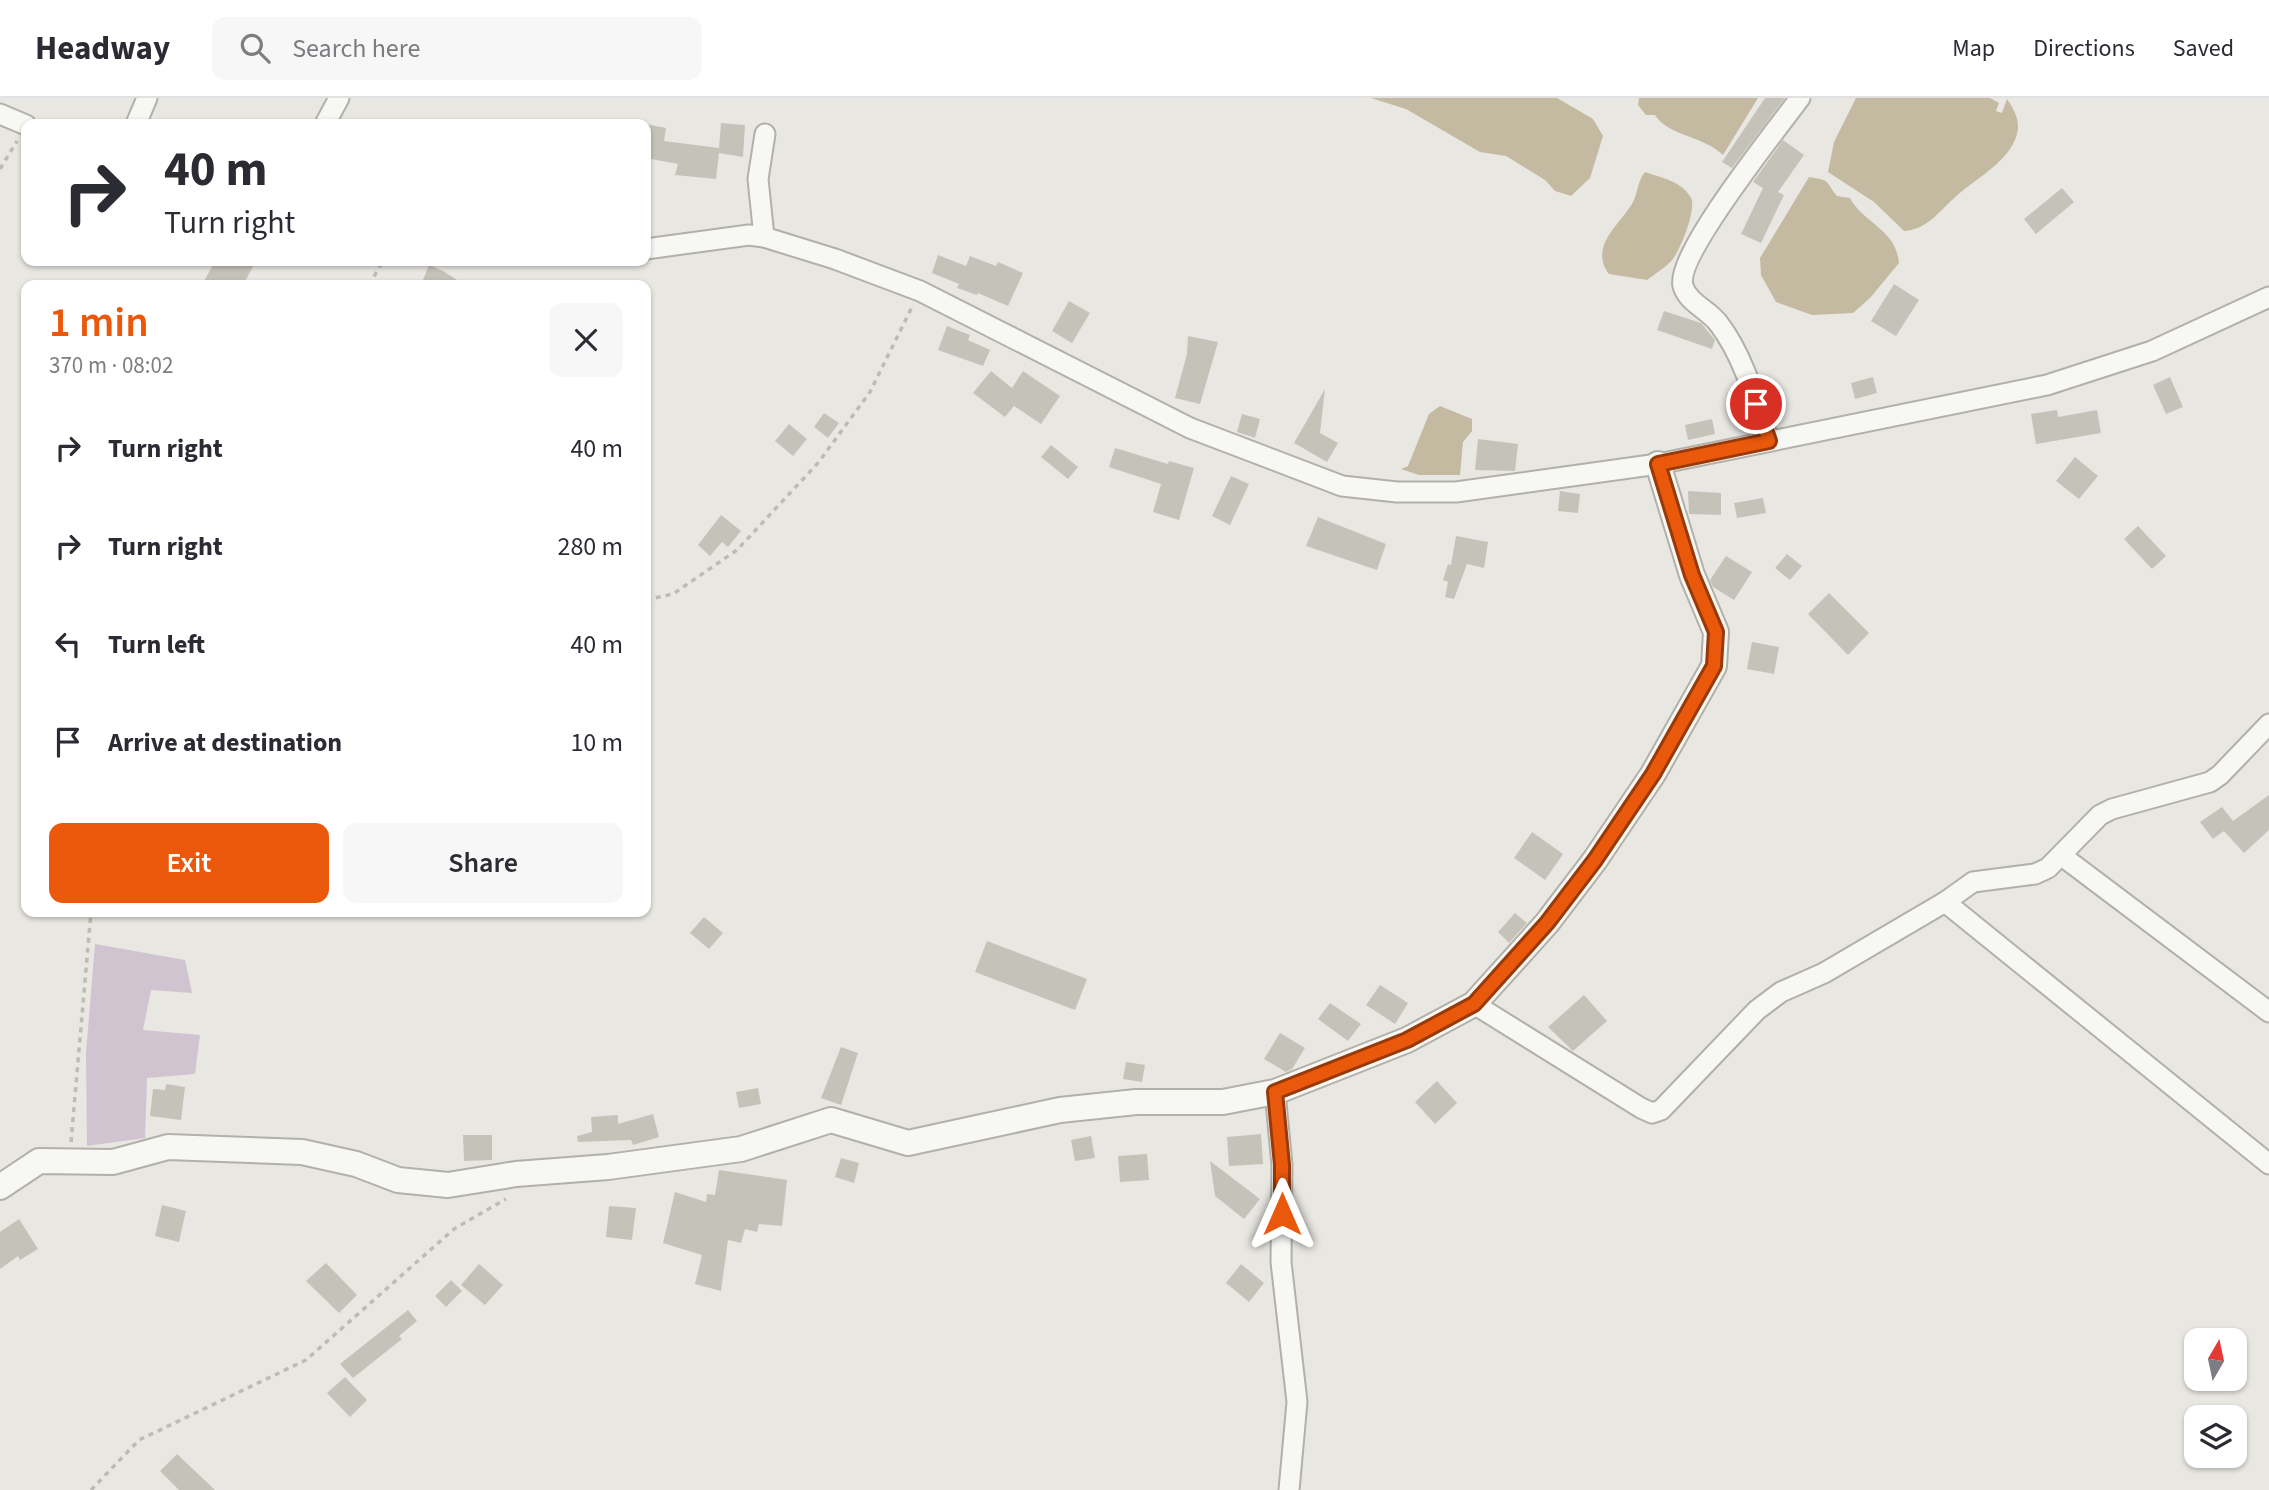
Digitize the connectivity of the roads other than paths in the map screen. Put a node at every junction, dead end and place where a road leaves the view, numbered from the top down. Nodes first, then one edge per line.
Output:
1 (147, 98) edge
2 (339, 98) edge
3 (1800, 98) edge
4 (0, 114) edge
5 (138, 119) edge
6 (328, 119) edge
7 (21, 123) edge
8 (765, 134) dead end
9 (764, 237) junction
10 (651, 248) edge
11 (2269, 298) edge
12 (1769, 441) junction
13 (1658, 464) junction
14 (2269, 724) edge
15 (2062, 856) junction
16 (1945, 902) junction
17 (1474, 1004) junction
18 (2269, 1012) edge
19 (1275, 1092) junction
20 (2269, 1164) edge
21 (0, 1187) edge
22 (1289, 1490) edge

1 - 5 street
2 - 6 street
3 - 12 street
4 - 7 street
8 - 9 street
9 - 10 street
9 - 13 street
11 - 12 street
12 - 13 street
13 - 17 street
14 - 15 street
15 - 16 street
15 - 18 street
16 - 17 street
16 - 20 street
17 - 19 street
19 - 21 street
19 - 22 street

